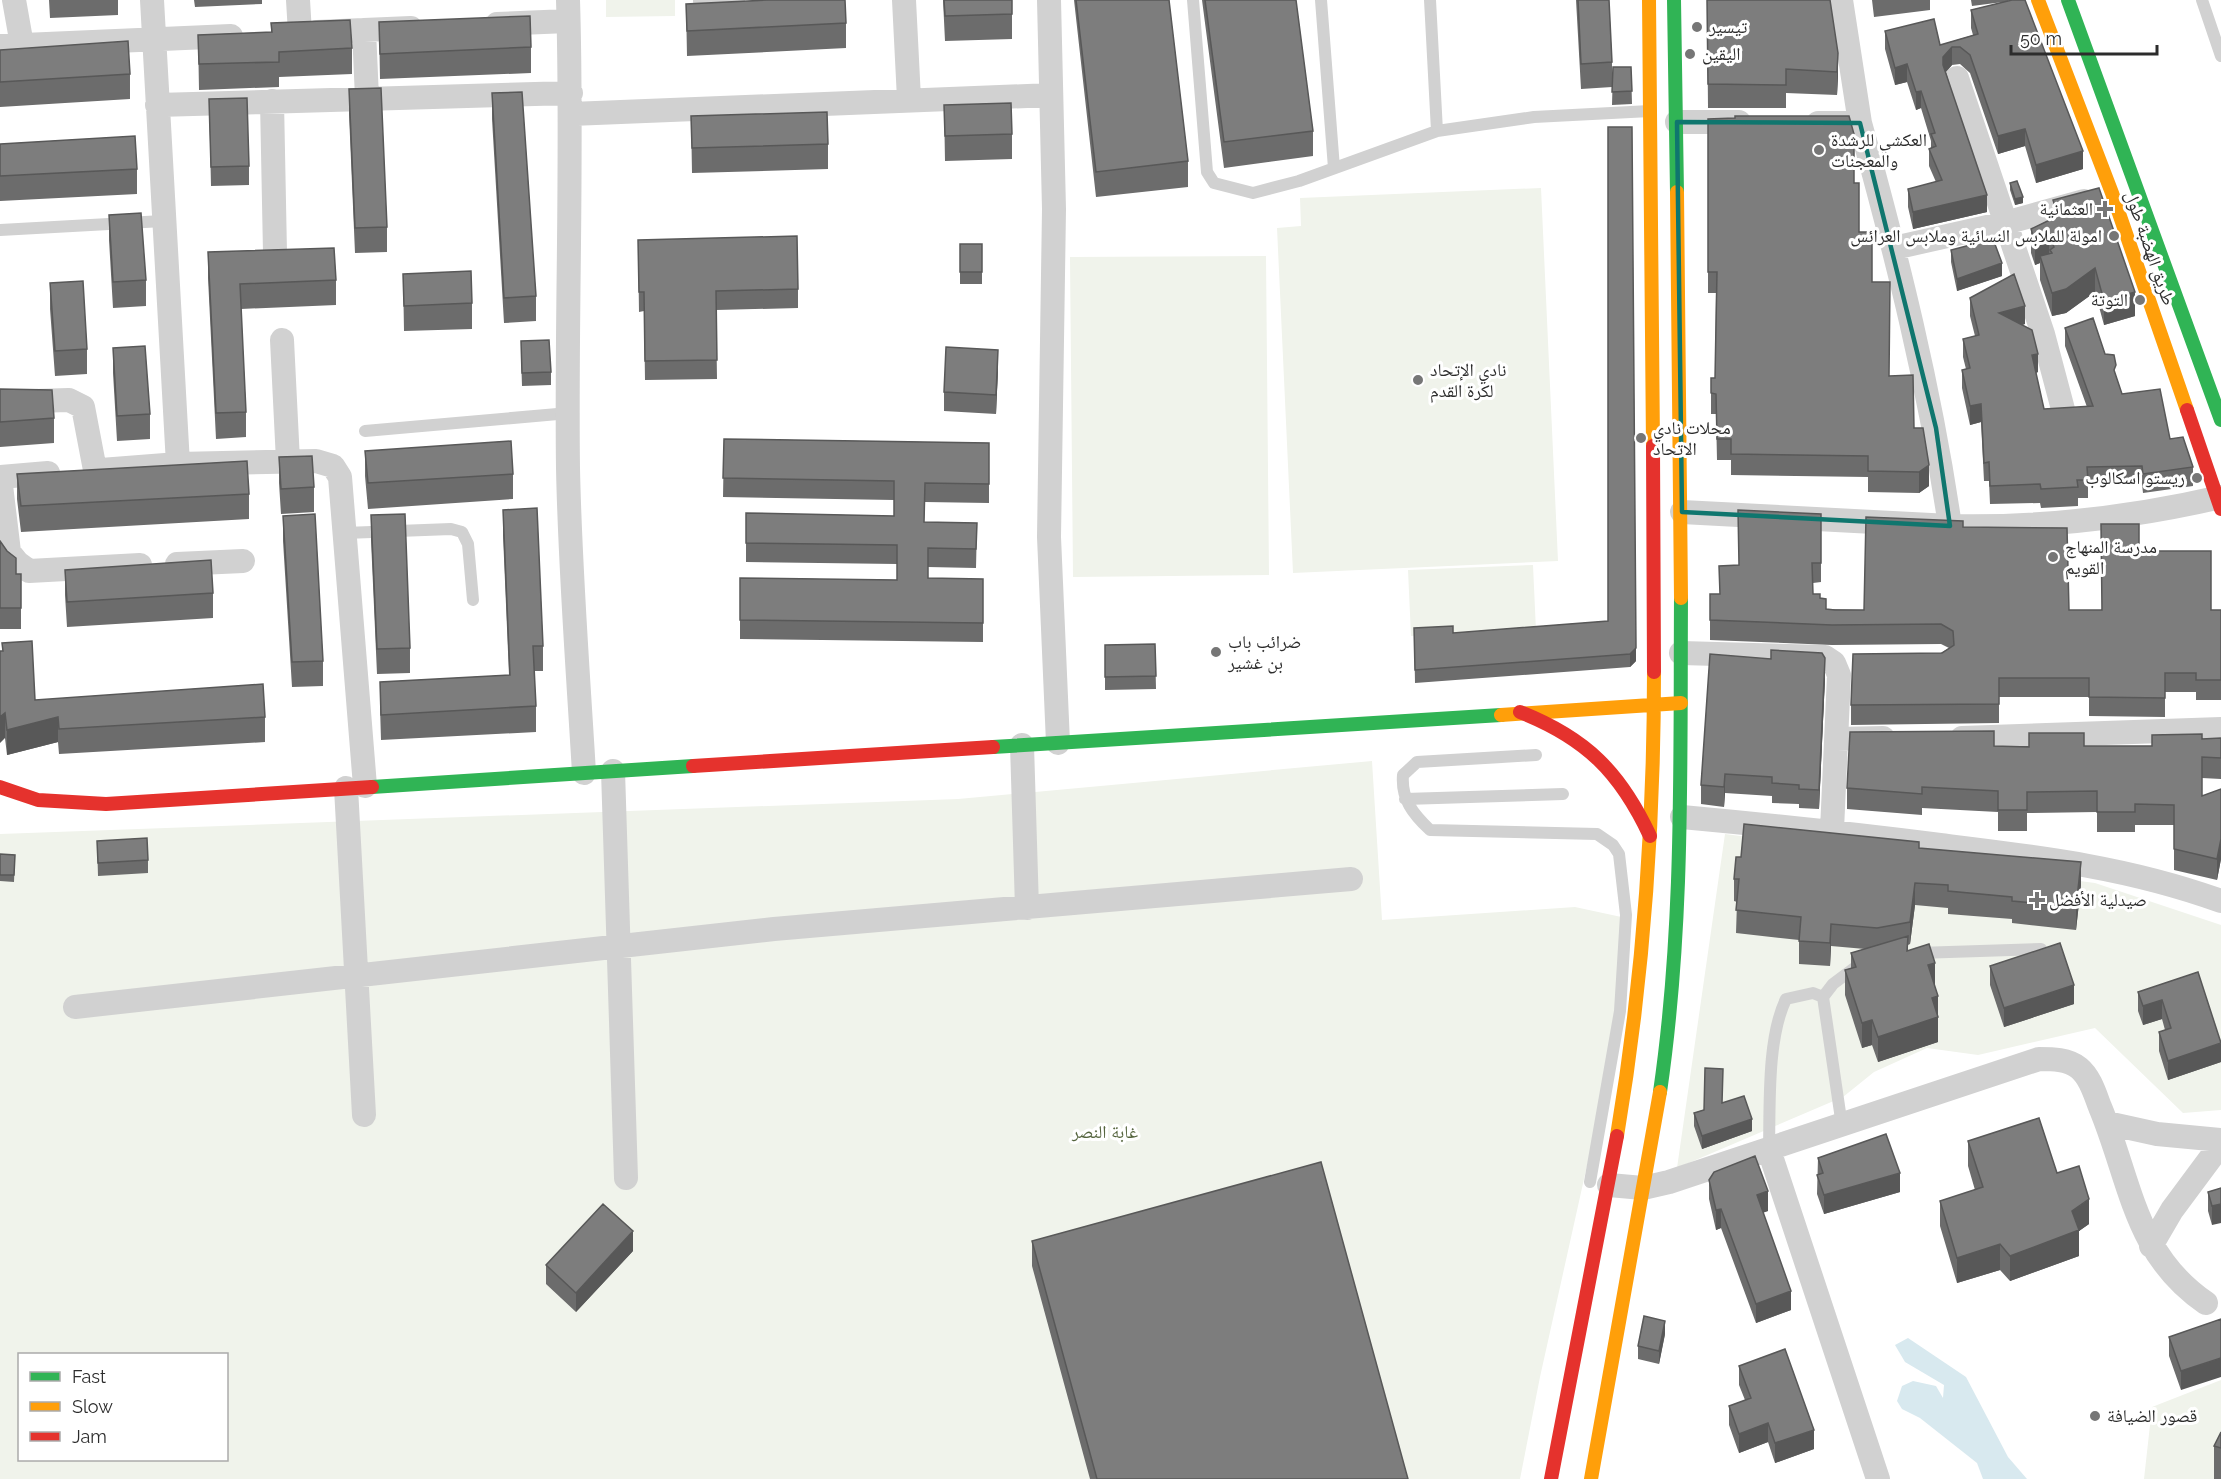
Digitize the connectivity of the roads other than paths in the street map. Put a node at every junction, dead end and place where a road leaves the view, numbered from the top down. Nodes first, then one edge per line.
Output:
1 (14, 0) edge
2 (152, 0) edge
3 (298, 0) edge
4 (733, 0) edge
5 (904, 0) edge
6 (1049, 0) edge
7 (1193, 0) edge
8 (1321, 0) edge
9 (1430, 0) edge
10 (1649, 0) edge
11 (1674, 0) edge
12 (1842, 0) edge
13 (2038, 0) edge
14 (2068, 0) edge
15 (2202, 0) edge
16 (705, 1) edge
17 (568, 10) edge
18 (478, 25) edge
19 (432, 27) edge
20 (364, 30) junction
21 (277, 34) junction
22 (154, 39) junction
23 (11, 46) edge
24 (2221, 56) edge
25 (1957, 78) dead end
26 (1051, 94) junction
27 (367, 98) junction
28 (909, 99) junction
29 (272, 101) junction
30 (571, 104) junction
31 (157, 105) junction
32 (1651, 111) junction
33 (1677, 122) junction
34 (1759, 122) edge
35 (1794, 123) edge
36 (1860, 123) junction
37 (1437, 131) junction
38 (1334, 168) junction
39 (2112, 194) junction
40 (163, 221) junction
41 (2005, 224) junction
42 (0, 230) edge
43 (1894, 248) junction
44 (275, 253) edge
45 (282, 340) dead end
46 (0, 402) edge
47 (569, 413) junction
48 (2064, 413) edge
49 (2221, 420) edge
50 (365, 431) dead end
51 (288, 461) junction
52 (178, 464) junction
53 (95, 470) junction
54 (0, 477) edge
55 (2220, 502) edge
56 (1682, 512) junction
57 (1950, 526) junction
58 (345, 533) junction
59 (243, 561) dead end
60 (473, 600) dead end
61 (1681, 653) junction
62 (1830, 659) junction
63 (1854, 659) edge
64 (1681, 703) junction
65 (1655, 704) junction
66 (1520, 712) junction
67 (2221, 729) edge
68 (1908, 738) edge
69 (1943, 738) edge
70 (1837, 739) junction
71 (1058, 743) junction
72 (1022, 745) junction
73 (1536, 755) dead end
74 (613, 771) junction
75 (584, 773) junction
76 (0, 787) edge
77 (355, 787) junction
78 (1563, 795) dead end
79 (1405, 800) junction
80 (1682, 818) junction
81 (1832, 830) junction
82 (1652, 842) junction
83 (1351, 879) dead end
84 (2221, 901) edge
85 (1027, 908) junction
86 (620, 947) junction
87 (2041, 949) edge
88 (1906, 955) edge
89 (1866, 964) edge
90 (357, 977) junction
91 (1822, 997) junction
92 (75, 1007) dead end
93 (364, 1115) dead end
94 (2107, 1124) junction
95 (1842, 1126) junction
96 (2221, 1140) edge
97 (2221, 1144) edge
98 (1769, 1150) junction
99 (626, 1178) dead end
100 (1600, 1183) junction
101 (1643, 1188) junction
102 (2151, 1246) junction
103 (2206, 1304) dead end
104 (1551, 1479) edge
105 (1591, 1479) edge
106 (1878, 1479) edge

1 - 23 street
2 - 22 street
3 - 21 street
4 - 16 street
5 - 28 street
6 - 26 street
7 - 38 lane
8 - 38 lane
9 - 37 lane
10 - 32 main road
11 - 33 main road
12 - 36 street
13 - 39 main road, طريق الهضبة طول
14 - 49 main road, طريق الهضبة طول
15 - 24 lane
17 - 18 street
17 - 30 street
19 - 20 street
20 - 21 street
20 - 27 street
21 - 22 street
22 - 23 street
22 - 31 street
25 - 41 street
26 - 28 street
26 - 71 street
27 - 29 street
27 - 30 street
28 - 30 street
29 - 31 street
29 - 44 street
30 - 47 street
31 - 40 street
32 - 37 lane
32 - 65 main road
33 - 34 street
33 - 56 main road
35 - 36 street
36 - 43 street
37 - 38 lane
39 - 41 street
39 - 55 main road, طريق الهضبة طول
40 - 42 lane
40 - 52 street
41 - 43 street
41 - 48 street
43 - 57 street
45 - 51 street
46 - 53 street
47 - 50 lane
47 - 75 street
51 - 52 street
51 - 58 street
52 - 53 street
53 - 54 street
54 - 59 street
55 - 57 street
56 - 57 street
56 - 61 main road
58 - 60 lane
58 - 77 street
61 - 62 street
61 - 64 main road
62 - 63 street
62 - 70 street
64 - 65 main road
64 - 80 main road
65 - 66 main road
65 - 82 main road
66 - 71 main road
66 - 82 main road
67 - 69 street
68 - 70 street
70 - 81 street
71 - 72 main road
72 - 74 main road
72 - 85 street
73 - 79 lane
74 - 75 main road
74 - 86 street
75 - 77 main road
76 - 77 main road
77 - 90 street
78 - 79 lane
79 - 100 lane
80 - 81 street
80 - 101 main road
81 - 84 street
82 - 100 main road
83 - 85 street
85 - 86 street
86 - 90 street
86 - 99 street
87 - 88 lane
89 - 91 lane
90 - 92 street
90 - 93 street
91 - 95 lane
91 - 98 lane
94 - 95 street
94 - 96 street
94 - 102 street
95 - 98 street
97 - 102 street
98 - 101 street
98 - 106 street
100 - 101 street
100 - 104 main road
101 - 105 main road
102 - 103 street

